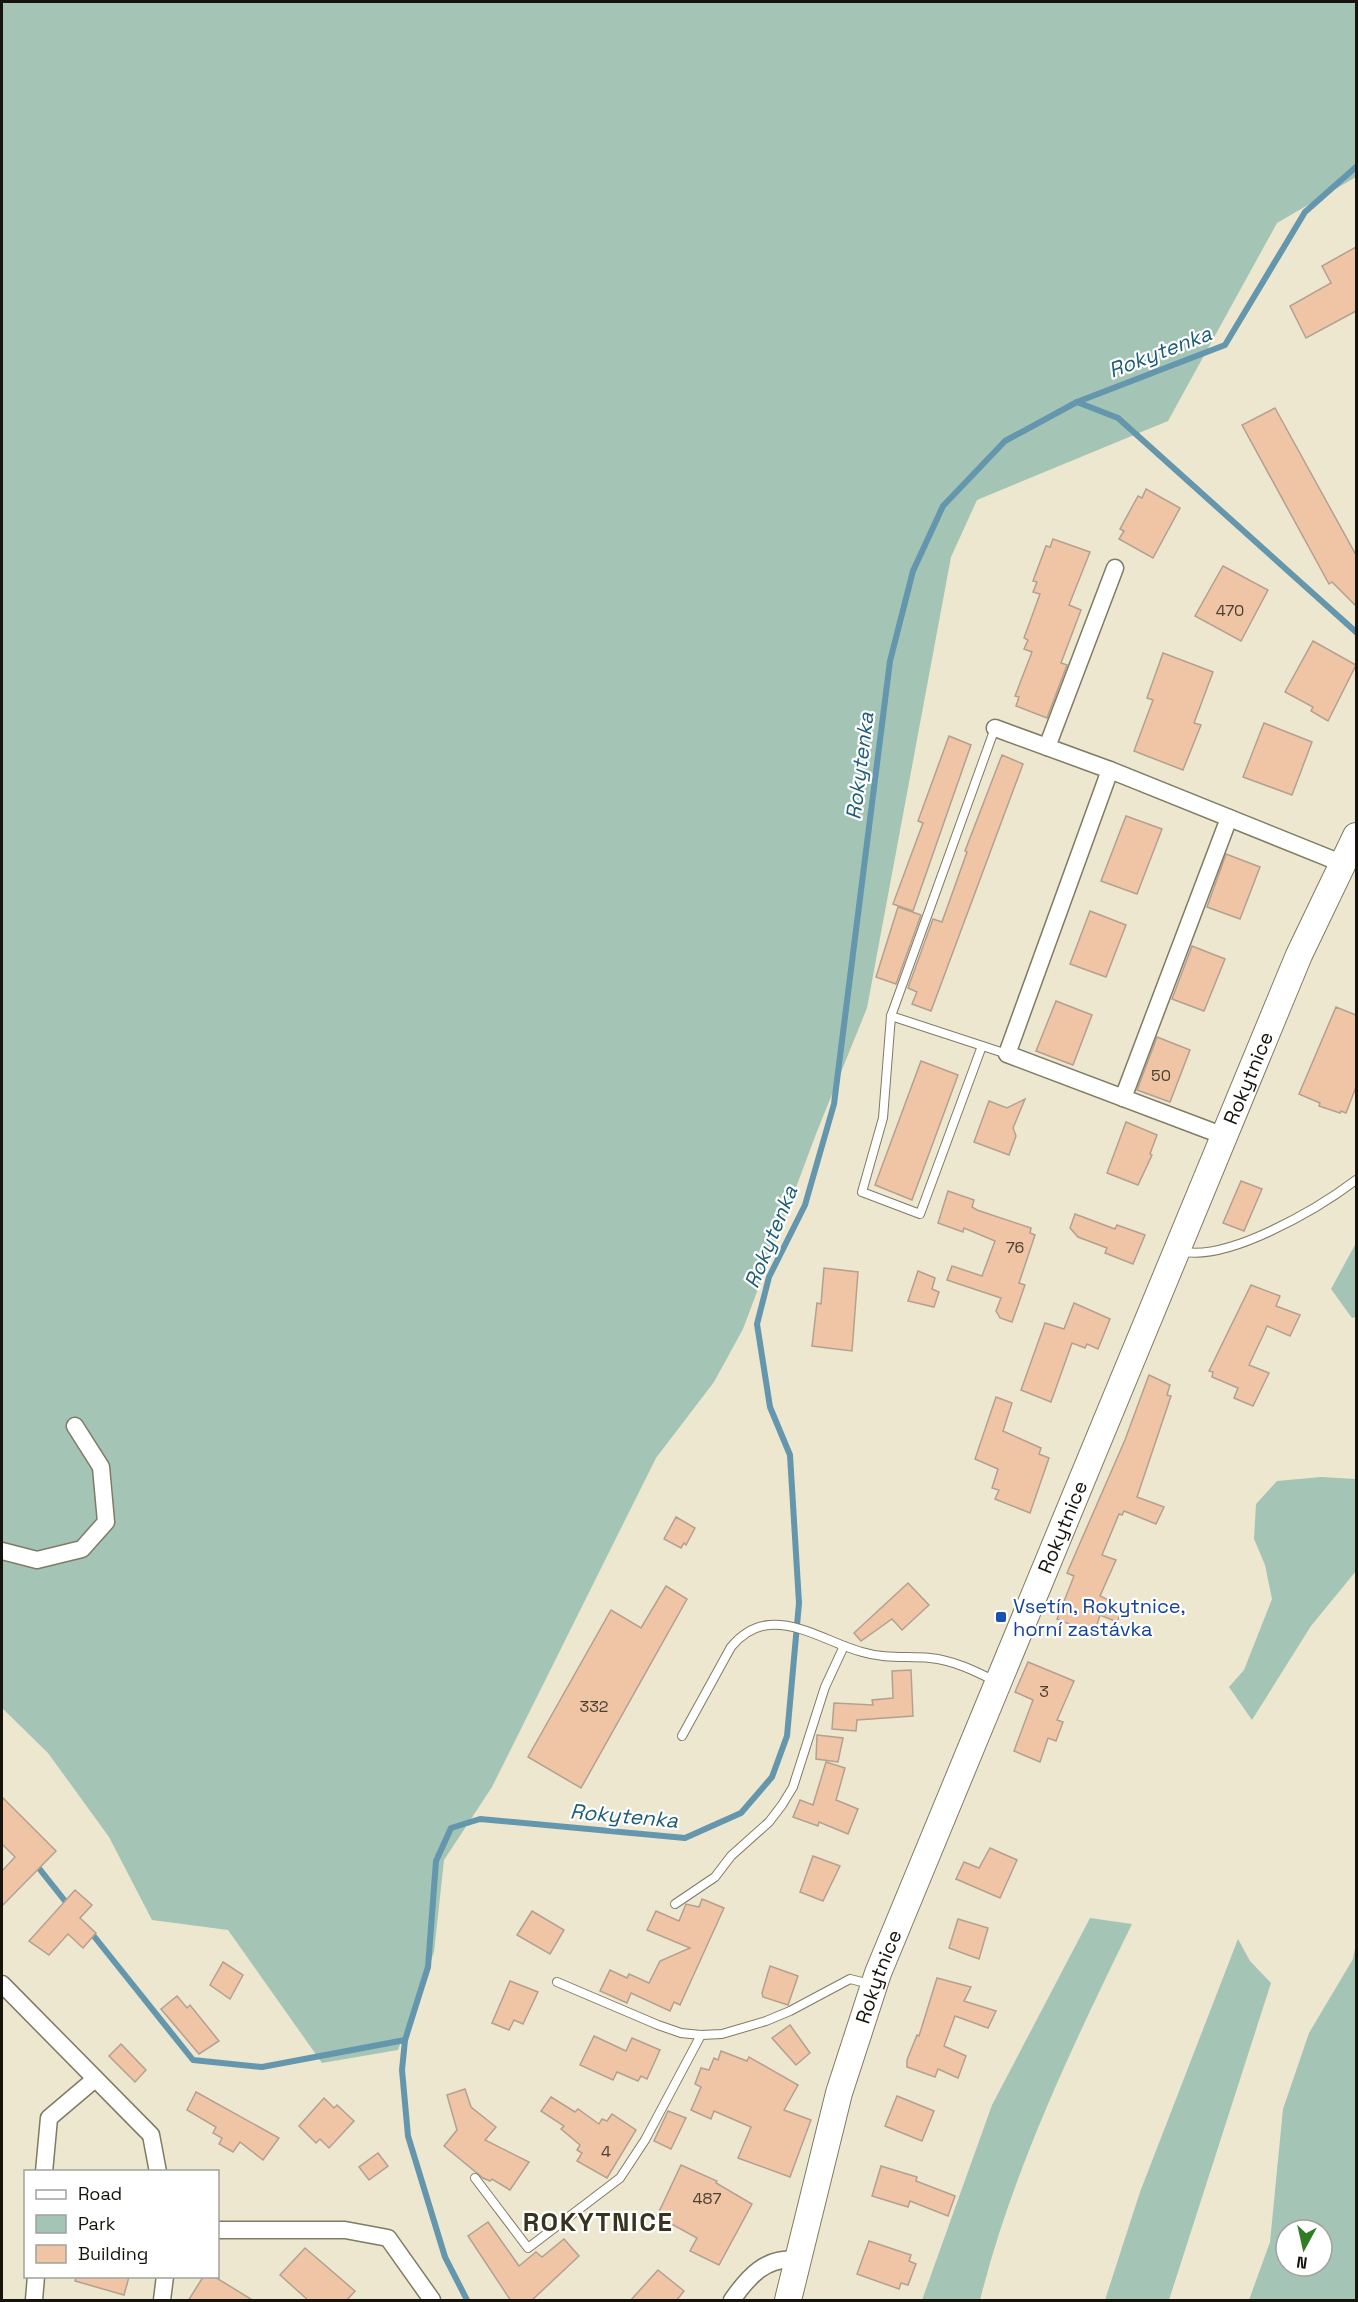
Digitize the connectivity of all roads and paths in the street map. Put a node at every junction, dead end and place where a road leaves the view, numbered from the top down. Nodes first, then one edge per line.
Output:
1 (1115, 568) dead end
2 (995, 728) joint
3 (1047, 747) junction
4 (1110, 770) junction
5 (1229, 818) junction
6 (1356, 836) edge
7 (1341, 863) junction
8 (891, 1016) junction
9 (982, 1046) junction
10 (1007, 1054) junction
11 (1123, 1098) junction
12 (1224, 1136) junction
13 (1356, 1180) edge
14 (1177, 1250) junction
15 (75, 1426) dead end
16 (2, 1551) edge
17 (844, 1646) junction
18 (998, 1682) junction
19 (682, 1736) dead end
20 (675, 1904) dead end
21 (557, 1982) dead end
22 (2, 1984) edge
23 (874, 1985) junction
24 (701, 2035) junction
25 (95, 2079) junction
26 (44, 2170) edge
27 (159, 2170) edge
28 (475, 2178) dead end
29 (219, 2230) edge
30 (797, 2260) junction
31 (36, 2278) edge
32 (165, 2278) edge
33 (34, 2301) edge
34 (162, 2301) edge
35 (432, 2301) edge
36 (732, 2301) edge
37 (788, 2301) edge

1 - 3 street
2 - 3 street
2 - 8 lane
3 - 4 street
4 - 5 street
4 - 10 street
5 - 7 street
5 - 11 street
6 - 7 main road, Rokytnice
7 - 12 main road, Rokytnice
8 - 9 lane
8 - 9 lane
9 - 10 lane
10 - 11 street
11 - 12 street
12 - 14 main road, Rokytnice
13 - 14 lane
14 - 18 main road, Rokytnice
15 - 16 street
17 - 18 lane
17 - 19 lane
17 - 20 lane
18 - 23 main road, Rokytnice
21 - 24 lane
22 - 25 street
23 - 24 lane
23 - 30 main road, Rokytnice
24 - 28 lane
25 - 26 street
25 - 27 street
29 - 35 street
30 - 36 street
30 - 37 main road, Rokytnice
31 - 33 street
32 - 34 street

